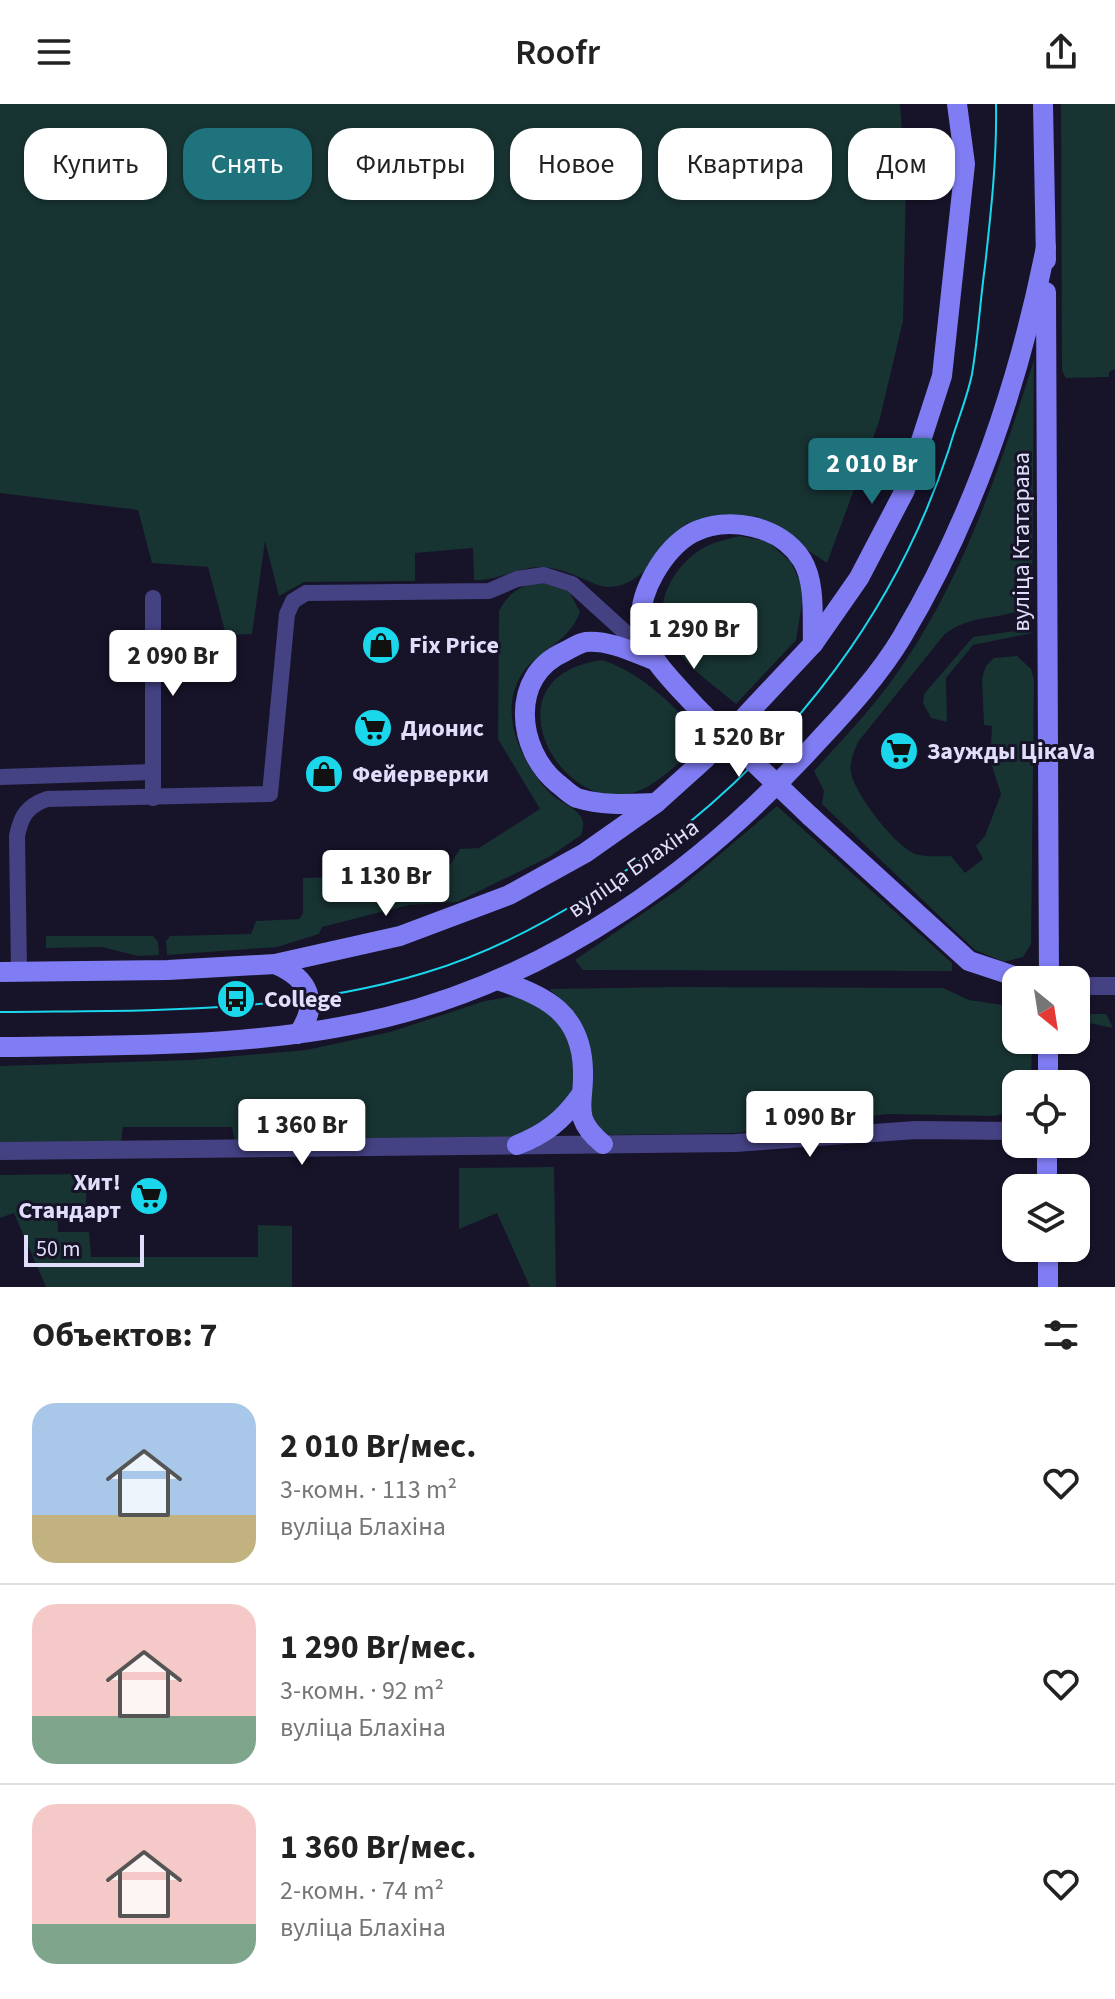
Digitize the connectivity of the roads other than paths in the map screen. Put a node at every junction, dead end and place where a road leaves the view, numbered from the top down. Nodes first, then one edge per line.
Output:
1 (957, 104) edge
2 (1043, 104) edge
3 (1046, 247) junction
4 (153, 598) dead end
5 (813, 644) junction
6 (656, 661) junction
7 (153, 772) junction
8 (0, 777) edge
9 (153, 798) junction
10 (656, 803) junction
11 (275, 964) junction
12 (1049, 966) edge
13 (9, 971) edge
14 (1002, 972) edge
15 (497, 980) junction
16 (1090, 986) edge
17 (1115, 986) edge
18 (298, 1034) junction
19 (0, 1047) edge
20 (580, 1096) junction
21 (1002, 1131) edge
22 (603, 1144) junction
23 (517, 1145) junction
24 (0, 1151) edge
25 (1048, 1262) edge
26 (1048, 1287) edge

1 - 5 main road, вуліца Блахіна
2 - 3 main road, вуліца Ктатарава
3 - 12 main road, вуліца Ктатарава
3 - 15 main road, вуліца Блахіна
4 - 7 street
5 - 6 main road
5 - 10 main road, вуліца Блахіна
6 - 9 street
6 - 10 main road
6 - 14 main road, bridge
7 - 8 street
7 - 9 street
9 - 13 street
10 - 11 main road, вуліца Блахіна
11 - 13 main road, вуліца Блахіна
11 - 18 main road
15 - 18 main road, вуліца Блахіна
15 - 20 main road
16 - 17 street
18 - 19 main road, вуліца Блахіна
20 - 22 main road
20 - 23 main road
21 - 22 street
22 - 23 street
23 - 24 street
25 - 26 main road

